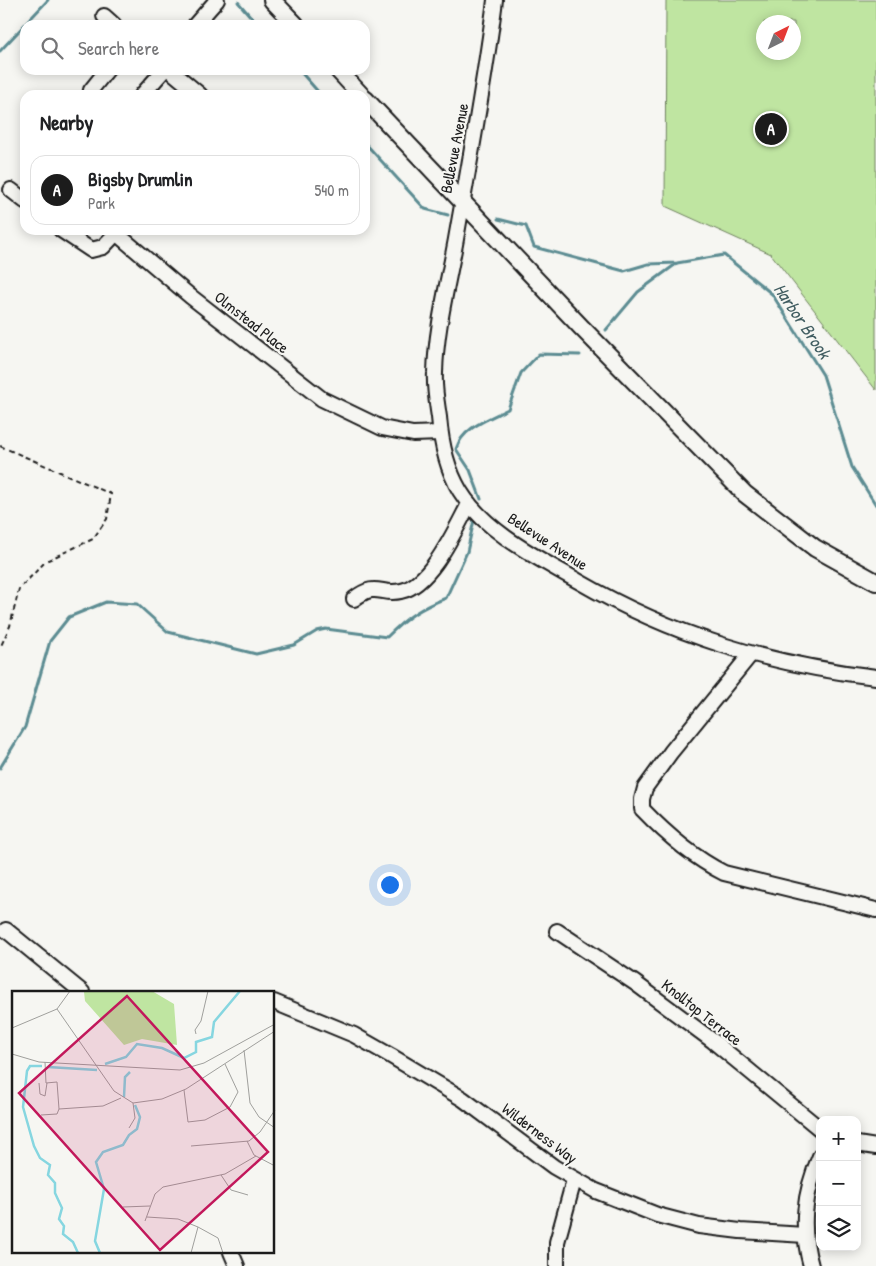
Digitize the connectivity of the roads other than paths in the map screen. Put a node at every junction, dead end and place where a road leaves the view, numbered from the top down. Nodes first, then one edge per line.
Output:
1 (217, 0) edge
2 (272, 0) edge
3 (496, 0) edge
4 (199, 20) edge
5 (291, 20) edge
6 (103, 75) edge
7 (160, 75) edge
8 (176, 75) edge
9 (343, 75) edge
10 (91, 90) edge
11 (146, 90) edge
12 (194, 90) edge
13 (356, 90) edge
14 (370, 104) edge
15 (11, 190) dead end
16 (20, 198) edge
17 (462, 202) junction
18 (68, 235) edge
19 (114, 235) edge
20 (120, 235) edge
21 (440, 433) junction
22 (470, 504) junction
23 (876, 582) edge
24 (354, 599) dead end
25 (751, 654) junction
26 (876, 677) edge
27 (876, 910) edge
28 (6, 930) dead end
29 (557, 931) dead end
30 (81, 991) edge
31 (275, 1002) edge
32 (816, 1127) edge
33 (861, 1144) edge
34 (876, 1146) edge
35 (818, 1161) edge
36 (574, 1180) junction
37 (805, 1235) junction
38 (232, 1254) edge
39 (237, 1266) edge
40 (557, 1266) edge
41 (811, 1266) edge

1 - 4 street
2 - 5 main road
3 - 17 street, Bellevue Avenue
6 - 10 street
7 - 11 street
8 - 12 street
9 - 13 main road
14 - 17 main road
15 - 16 street
17 - 21 street, Bellevue Avenue
17 - 23 main road
18 - 19 street, Olmstead Place
20 - 21 street, Olmstead Place
21 - 22 street, Bellevue Avenue
22 - 24 street
22 - 25 street, Bellevue Avenue
25 - 26 street, Bellevue Avenue
25 - 27 street
28 - 30 street
29 - 32 street, Knolltop Terrace
31 - 36 street, Wilderness Way
33 - 34 street
35 - 37 street
36 - 37 street, Wilderness Way
36 - 40 street
37 - 41 street
38 - 39 street

